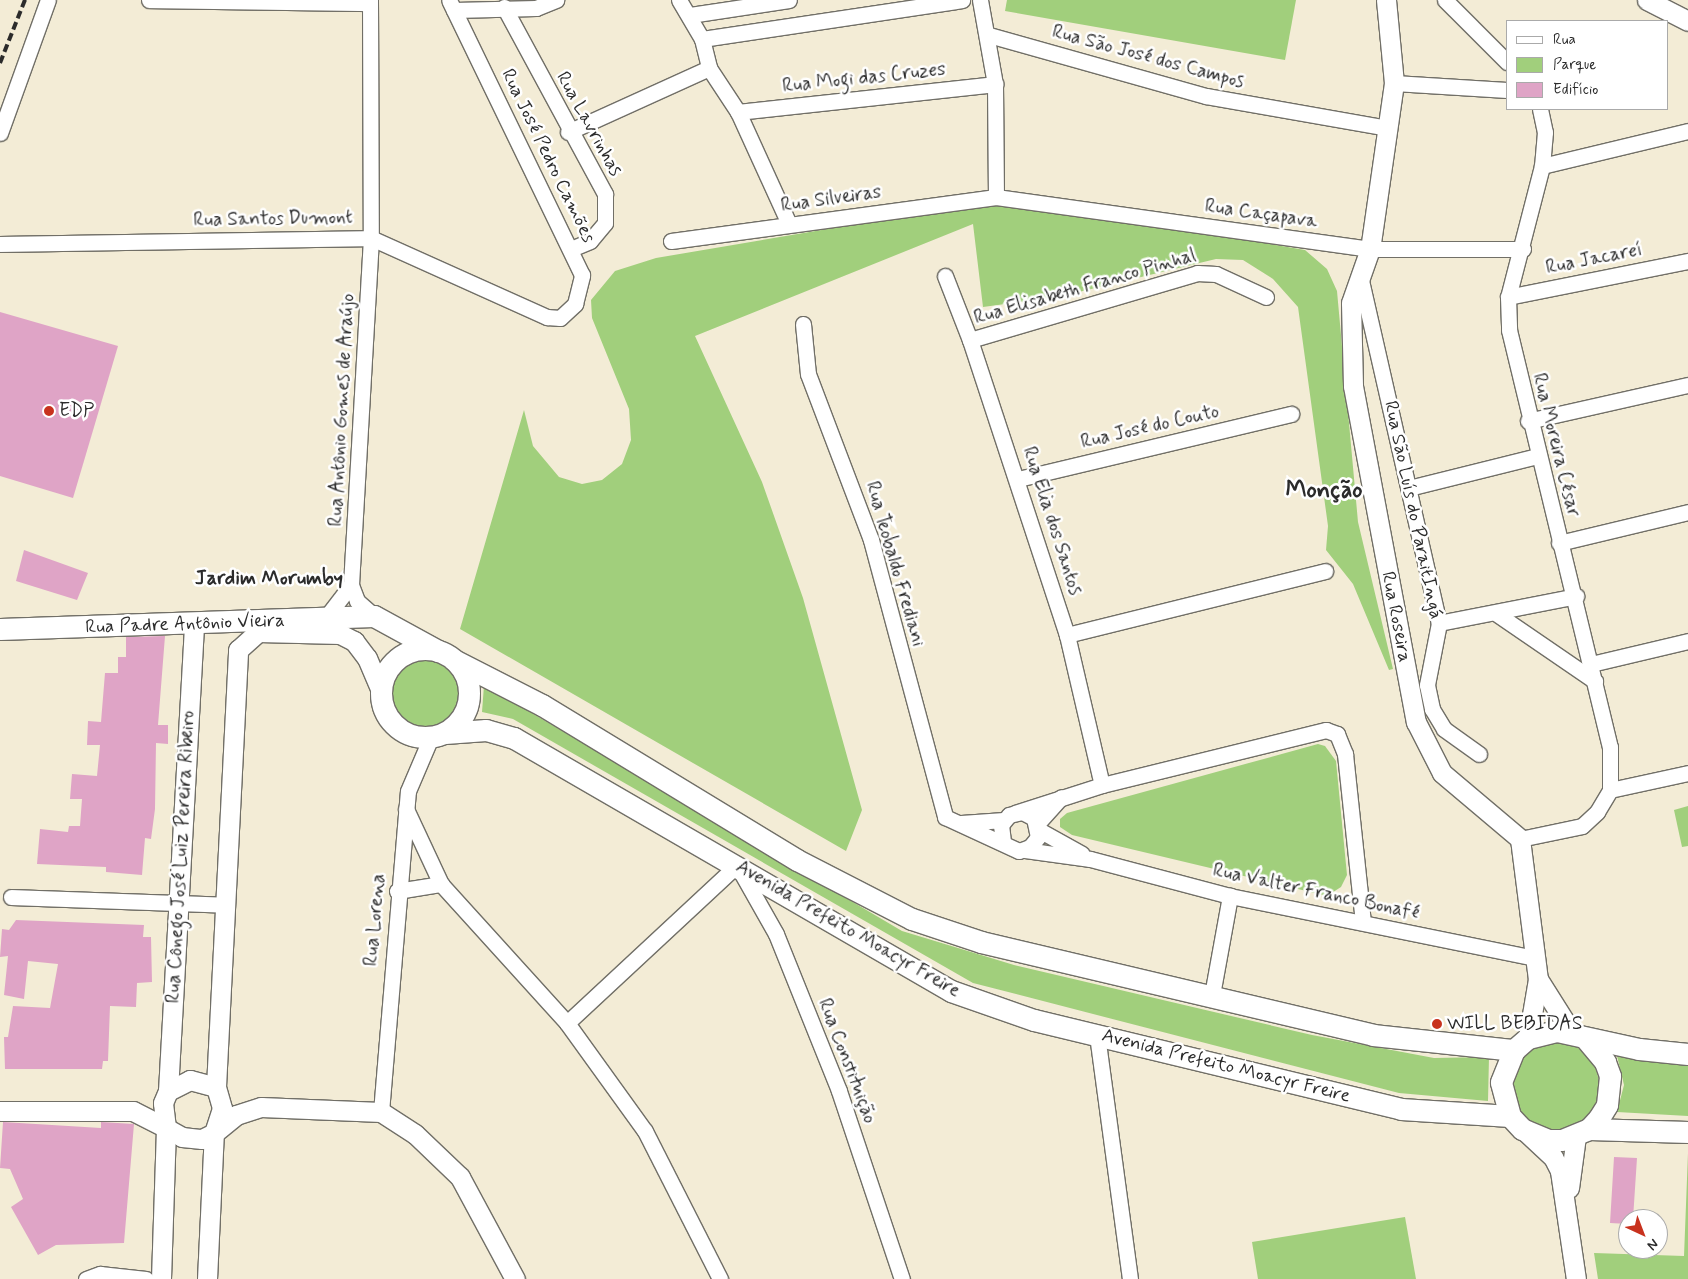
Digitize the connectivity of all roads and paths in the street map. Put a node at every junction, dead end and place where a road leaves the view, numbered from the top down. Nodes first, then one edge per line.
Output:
1 (48, 0) edge
2 (149, 0) edge
3 (556, 0) edge
4 (679, 0) edge
5 (790, 0) edge
6 (962, 0) edge
7 (980, 0) edge
8 (1386, 0) edge
9 (1445, 0) edge
10 (1647, 0) edge
11 (369, 2) edge
12 (451, 5) edge
13 (504, 7) junction
14 (690, 15) junction
15 (1688, 21) edge
16 (989, 35) junction
17 (702, 39) junction
18 (1506, 61) edge
19 (709, 68) junction
20 (1394, 82) junction
21 (995, 84) junction
22 (1506, 90) edge
23 (1540, 110) edge
24 (738, 112) junction
25 (1387, 128) junction
26 (1688, 131) edge
27 (568, 132) junction
28 (0, 133) edge
29 (1542, 166) junction
30 (996, 197) junction
31 (789, 224) junction
32 (371, 238) junction
33 (671, 241) dead end
34 (0, 244) edge
35 (571, 249) junction
36 (1370, 249) junction
37 (1523, 249) junction
38 (1688, 261) edge
39 (945, 276) dead end
40 (1360, 276) junction
41 (1508, 297) junction
42 (1266, 298) dead end
43 (560, 318) joint
44 (803, 324) dead end
45 (970, 340) junction
46 (1688, 386) edge
47 (1292, 414) dead end
48 (1528, 421) junction
49 (1537, 456) junction
50 (1018, 479) junction
51 (1409, 488) junction
52 (1688, 512) edge
53 (1559, 543) junction
54 (1325, 571) dead end
55 (351, 585) junction
56 (1576, 596) junction
57 (1497, 614) junction
58 (374, 616) junction
59 (324, 620) junction
60 (194, 623) junction
61 (1439, 623) junction
62 (0, 629) edge
63 (1067, 634) junction
64 (1688, 641) edge
65 (446, 655) junction
66 (1592, 664) junction
67 (1595, 681) junction
68 (381, 691) junction
69 (438, 735) junction
70 (1479, 754) dead end
71 (1688, 773) edge
72 (1102, 785) junction
73 (1610, 790) junction
74 (1061, 797) junction
75 (406, 809) junction
76 (1010, 816) junction
77 (945, 817) joint
78 (959, 823) junction
79 (1038, 827) junction
80 (1520, 839) junction
81 (1004, 842) junction
82 (1025, 850) junction
83 (1090, 858) junction
84 (737, 865) junction
85 (441, 884) junction
86 (397, 890) junction
87 (1230, 896) junction
88 (11, 897) dead end
89 (179, 902) junction
90 (226, 905) junction
91 (1363, 922) junction
92 (1536, 958) junction
93 (1538, 979) junction
94 (1212, 995) junction
95 (567, 1023) junction
96 (1097, 1035) junction
97 (1579, 1036) junction
98 (1521, 1044) junction
99 (1688, 1054) edge
100 (216, 1087) junction
101 (168, 1091) junction
102 (0, 1111) edge
103 (381, 1112) junction
104 (1516, 1122) junction
105 (166, 1128) junction
106 (1583, 1132) junction
107 (1688, 1132) edge
108 (214, 1133) junction
109 (1567, 1210) junction
110 (86, 1279) edge
111 (146, 1279) edge
112 (161, 1279) edge
113 (207, 1279) edge
114 (515, 1279) edge
115 (720, 1279) edge
116 (902, 1279) edge
117 (1130, 1279) edge
118 (1576, 1279) edge

1 - 28 street
2 - 11 street
3 - 13 street
4 - 14 street
5 - 14 street
6 - 17 street
7 - 16 street
8 - 20 street
9 - 18 street
10 - 15 street
11 - 32 street, Rua Antônio Gomes de Araújo
12 - 13 street
12 - 35 street, Rua José Pedro Camões
13 - 27 street, Rua Lavrinhas
14 - 17 street
16 - 21 street
16 - 25 street, Rua São José dos Campos
17 - 19 street
19 - 24 street
19 - 27 street
20 - 22 street
20 - 25 street
21 - 24 street, Rua Mogi das Cruzes
21 - 30 street
23 - 29 street, Rua Moreira César
24 - 31 street
25 - 36 street
26 - 29 street
27 - 35 street, Rua Lavrinhas
29 - 37 street, Rua Moreira César
30 - 31 street, Rua Silveiras
30 - 36 street, Rua Caçapava
31 - 33 street, Rua Silveiras
32 - 34 street, Rua Santos Dumont
32 - 43 street, Rua Santos Dumont
32 - 55 street, Rua Antônio Gomes de Araújo
35 - 43 street, Rua José Pedro Camões
36 - 37 street, Rua Caçapava
36 - 40 street, Rua Roseira
37 - 41 street, Rua Moreira César
38 - 41 street, Rua Jacareí
39 - 45 street, Rua Elia dos Santos
40 - 51 street, Rua São Luís do ParaitIngá
40 - 80 street, Rua Roseira
41 - 48 street, Rua Moreira César
42 - 45 street, Rua Elisabeth Franco Pinhal
44 - 77 street, Rua Teobaldo Frediani
45 - 50 street, Rua Elia dos Santos
46 - 48 street
47 - 50 street, Rua José do Couto
48 - 49 street, Rua Moreira César
49 - 51 street
49 - 53 street, Rua Moreira César
50 - 63 street, Rua Elia dos Santos
51 - 61 street, Rua São Luís do ParaitIngá
52 - 53 street
53 - 56 street, Rua Moreira César
54 - 63 street
55 - 58 street
55 - 59 street
56 - 57 street
56 - 66 street, Rua Moreira César
57 - 61 street
57 - 67 street
58 - 59 main road
58 - 65 main road, Avenida Prefeito Moacyr Freire
59 - 60 main road, Rua Padre Antônio Vieira
60 - 62 main road, Rua Padre Antônio Vieira
60 - 89 street, Rua Cônego José Luiz Pereira Ribeiro
61 - 70 street, Rua São Luís do ParaitIngá
63 - 72 street, Rua Elia dos Santos
64 - 66 street
65 - 68 main road
65 - 69 main road, Avenida Prefeito Moacyr Freire
65 - 94 main road, Avenida Prefeito Moacyr Freire
66 - 67 street, Rua Moreira César
67 - 73 street, Rua Moreira César
68 - 69 main road, Avenida Prefeito Moacyr Freire
68 - 90 street, Avenida Prefeito Moacyr Freire
69 - 75 street, Rua Lorena
69 - 84 main road, Avenida Prefeito Moacyr Freire
71 - 73 street
72 - 74 street
72 - 91 street
73 - 80 street
74 - 76 street
74 - 79 street
75 - 85 street
75 - 86 street, Rua Lorena
76 - 78 street, Rua Valter Franco Bonafé
76 - 79 street, Rua Valter Franco Bonafé
76 - 81 street
77 - 78 street, Rua Valter Franco Bonafé
78 - 81 street, Rua Valter Franco Bonafé
79 - 82 street
79 - 83 street, Rua Valter Franco Bonafé
80 - 92 street
81 - 82 street, Rua Valter Franco Bonafé
82 - 83 street, Rua Valter Franco Bonafé
83 - 87 street, Rua Valter Franco Bonafé
84 - 95 street
84 - 96 main road, Avenida Prefeito Moacyr Freire
84 - 116 street, Rua Constituição
85 - 86 street
85 - 95 street
86 - 103 street, Rua Lorena
87 - 91 street, Rua Valter Franco Bonafé
87 - 94 street
88 - 89 street
89 - 90 street
89 - 101 street, Rua Cônego José Luiz Pereira Ribeiro
90 - 100 street
91 - 92 street, Rua Valter Franco Bonafé
92 - 93 street
93 - 97 street
93 - 98 street
94 - 98 main road, Avenida Prefeito Moacyr Freire
95 - 115 street
96 - 104 main road, Avenida Prefeito Moacyr Freire
96 - 117 street
97 - 98 main road, Avenida Prefeito Moacyr Freire
97 - 99 main road, Avenida Prefeito Moacyr Freire
97 - 106 main road
98 - 104 main road
100 - 101 street
100 - 108 street
101 - 105 street, Rua Cônego José Luiz Pereira Ribeiro
102 - 105 street
103 - 108 street
103 - 114 street
104 - 106 main road, Avenida Prefeito Moacyr Freire
104 - 109 street
105 - 108 street
105 - 112 street, Rua Cônego José Luiz Pereira Ribeiro
106 - 107 main road, Avenida Prefeito Moacyr Freire
106 - 109 street
108 - 113 street
109 - 118 street
110 - 111 street

